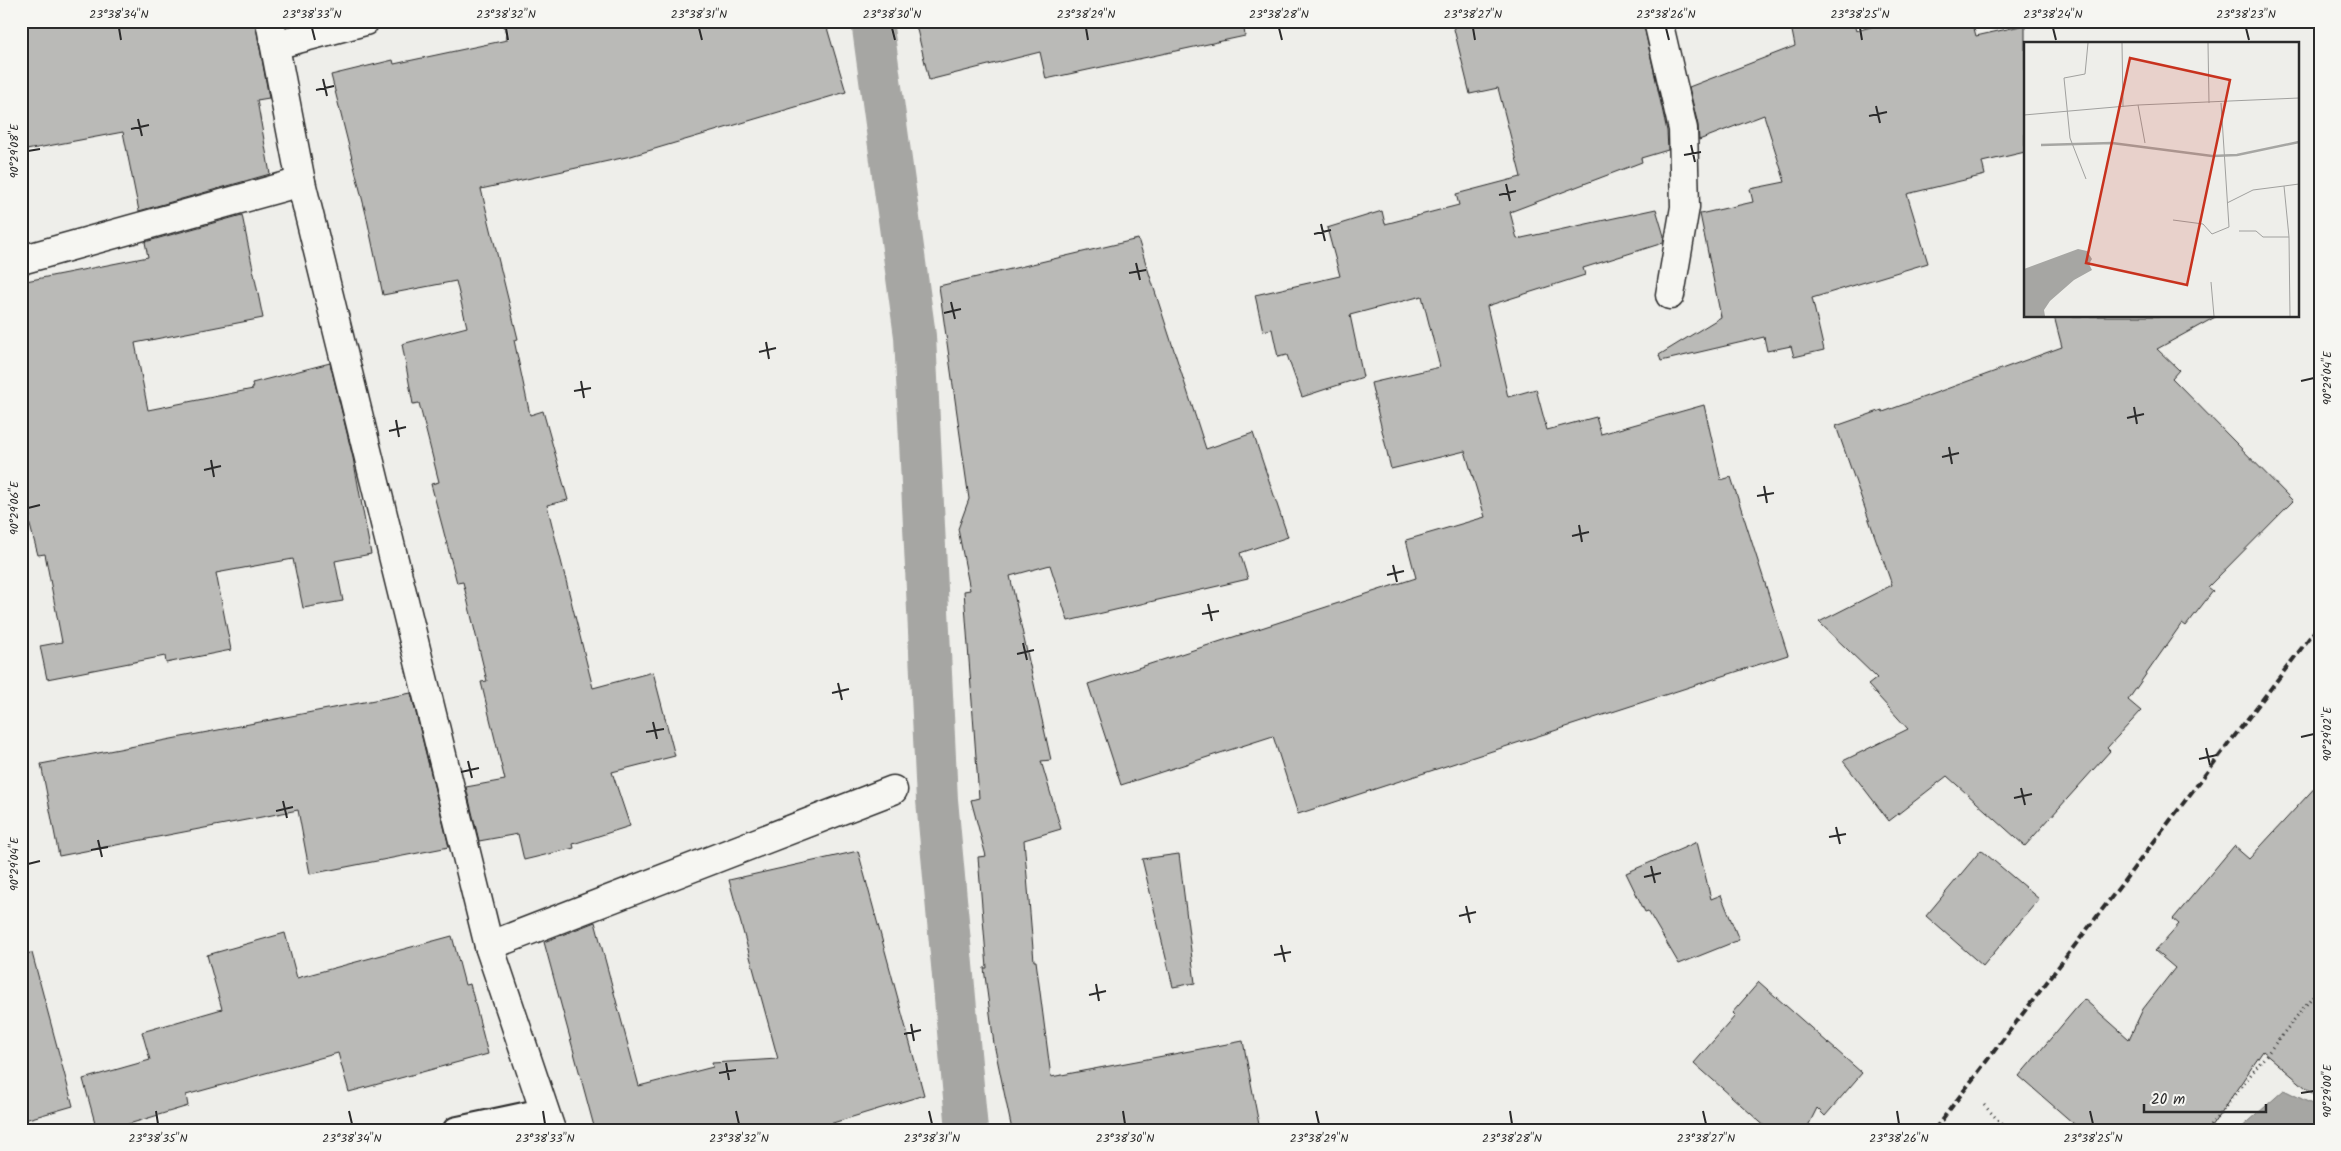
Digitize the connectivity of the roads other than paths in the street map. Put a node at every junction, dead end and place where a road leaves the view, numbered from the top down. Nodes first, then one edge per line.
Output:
1 (365, 21) edge
2 (1658, 21) edge
3 (273, 33) edge
4 (301, 182) junction
5 (21, 260) edge
6 (1670, 295) dead end
7 (893, 790) dead end
8 (489, 946) junction
9 (548, 1120) edge
10 (456, 1130) edge

1 - 3 street
2 - 6 street
3 - 4 street
4 - 5 street
4 - 8 street
7 - 8 street
8 - 9 street
9 - 10 lane

